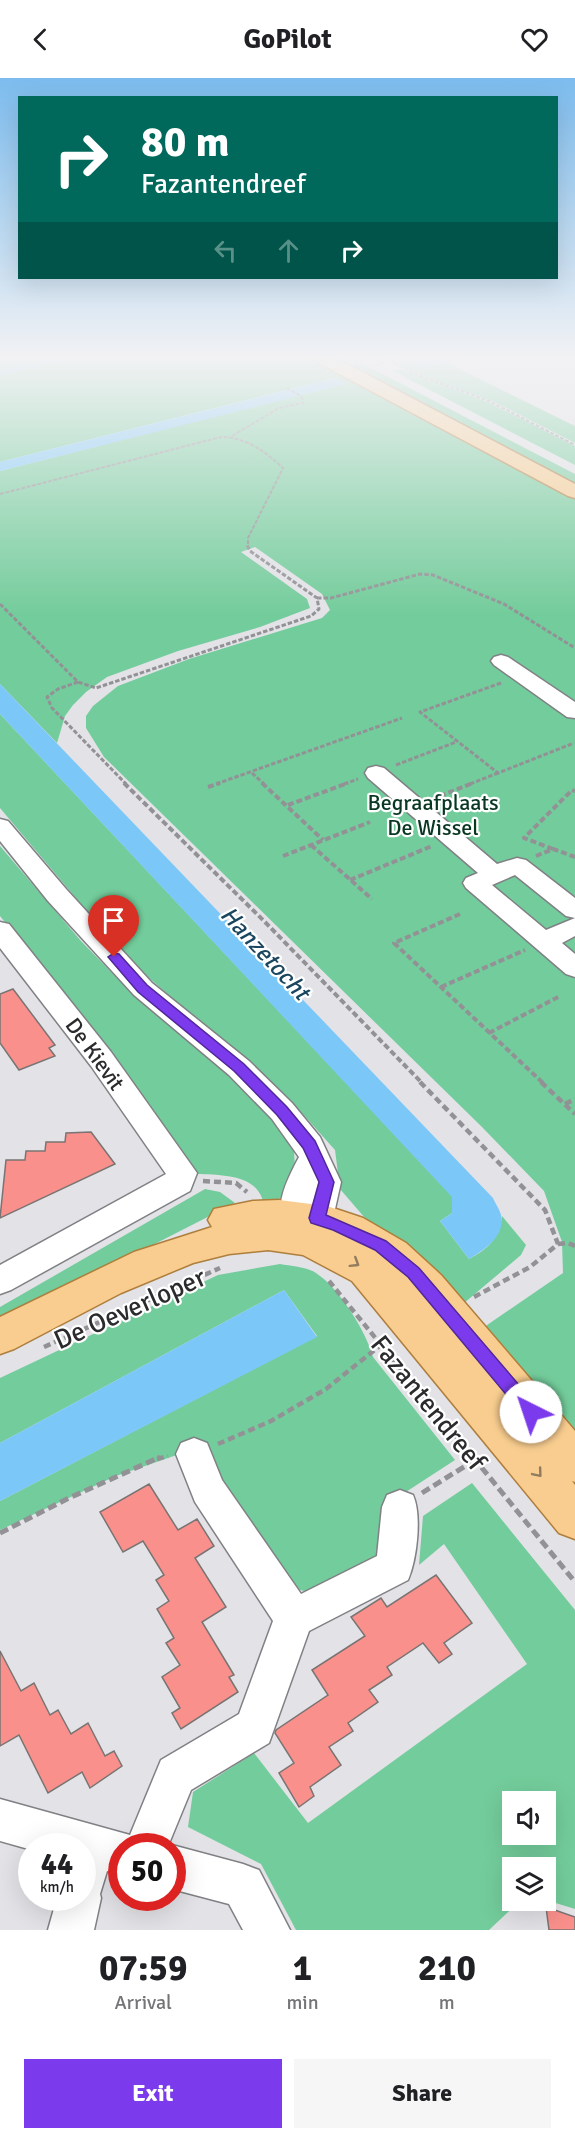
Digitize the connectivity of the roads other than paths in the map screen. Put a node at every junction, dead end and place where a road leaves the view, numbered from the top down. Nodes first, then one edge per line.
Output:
1 (482, 442) edge
2 (575, 492) edge
3 (501, 661) dead end
4 (575, 712) edge
5 (376, 772) dead end
6 (0, 826) edge
7 (506, 870) junction
8 (575, 910) edge
9 (575, 926) edge
10 (0, 930) edge
11 (543, 942) junction
12 (575, 968) edge
13 (309, 1236) junction
14 (0, 1281) edge
15 (412, 1326) junction
16 (0, 1337) edge
17 (194, 1454) dead end
18 (575, 1462) edge
19 (400, 1507) road end
20 (575, 1518) edge
21 (294, 1618) junction
22 (0, 1820) edge
23 (152, 1833) edge
24 (99, 1861) edge
25 (186, 1871) edge
26 (76, 1911) edge
27 (71, 1930) edge
28 (267, 1930) edge

1 - 2 main road
3 - 4 street
5 - 7 street
6 - 13 street
7 - 8 street
7 - 11 street
9 - 11 street
10 - 14 street, De Kievit
11 - 12 street
13 - 15 main road, Fazantendreef
13 - 16 main road, De Oeverloper
15 - 18 main road, Fazantendreef
15 -> 20 main road, Fazantendreef
17 - 21 street
19 - 21 street
21 - 23 street
22 - 24 street
25 - 28 street
26 - 27 street

